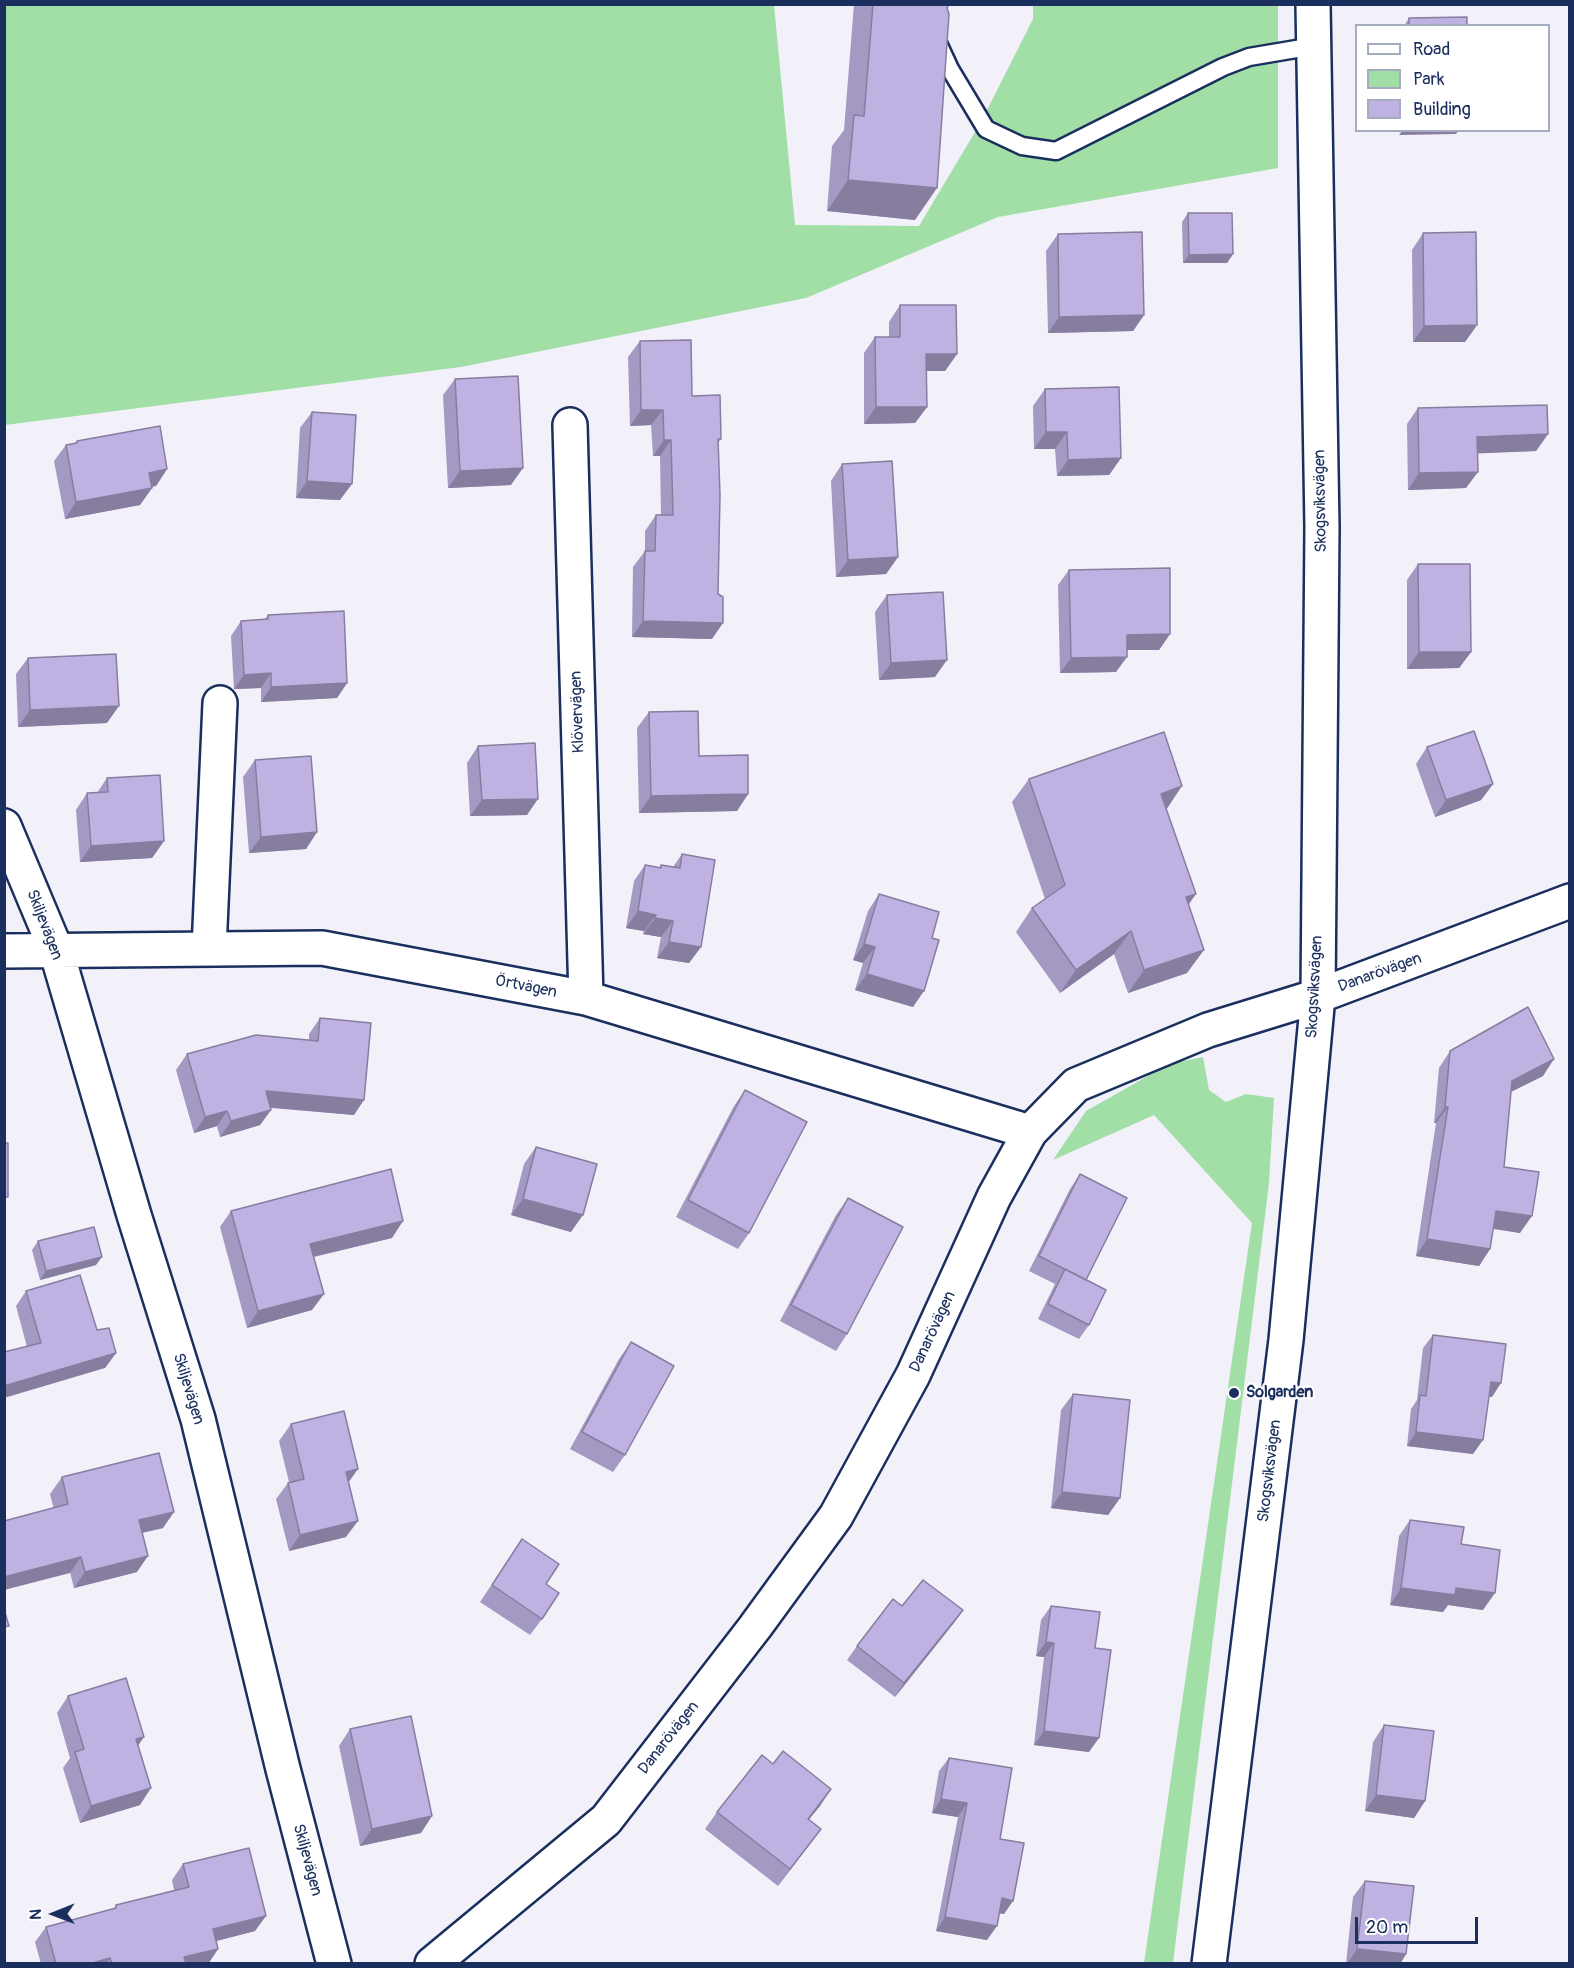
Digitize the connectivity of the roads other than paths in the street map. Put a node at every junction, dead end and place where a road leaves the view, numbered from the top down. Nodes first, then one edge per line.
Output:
1 (1313, 4) edge
2 (936, 39) edge
3 (1314, 46) junction
4 (570, 425) dead end
5 (220, 703) dead end
6 (4, 826) edge
7 (1569, 901) edge
8 (209, 949) junction
9 (56, 950) junction
10 (4, 951) edge
11 (1318, 996) junction
12 (586, 998) junction
13 (1030, 1132) junction
14 (334, 1964) edge
15 (432, 1964) edge
16 (1209, 1964) edge

1 - 3 street, Skogsviksvägen
2 - 3 lane
3 - 11 street, Skogsviksvägen
4 - 12 street, Klövervägen
5 - 8 street
6 - 9 street, Skiljevägen
7 - 11 street, Danarövägen
8 - 9 street, Örtvägen
8 - 12 street, Örtvägen
9 - 10 street, Örtvägen
9 - 14 street, Skiljevägen
11 - 13 street, Danarövägen
11 - 16 street, Skogsviksvägen
12 - 13 street, Örtvägen
13 - 15 street, Danarövägen

